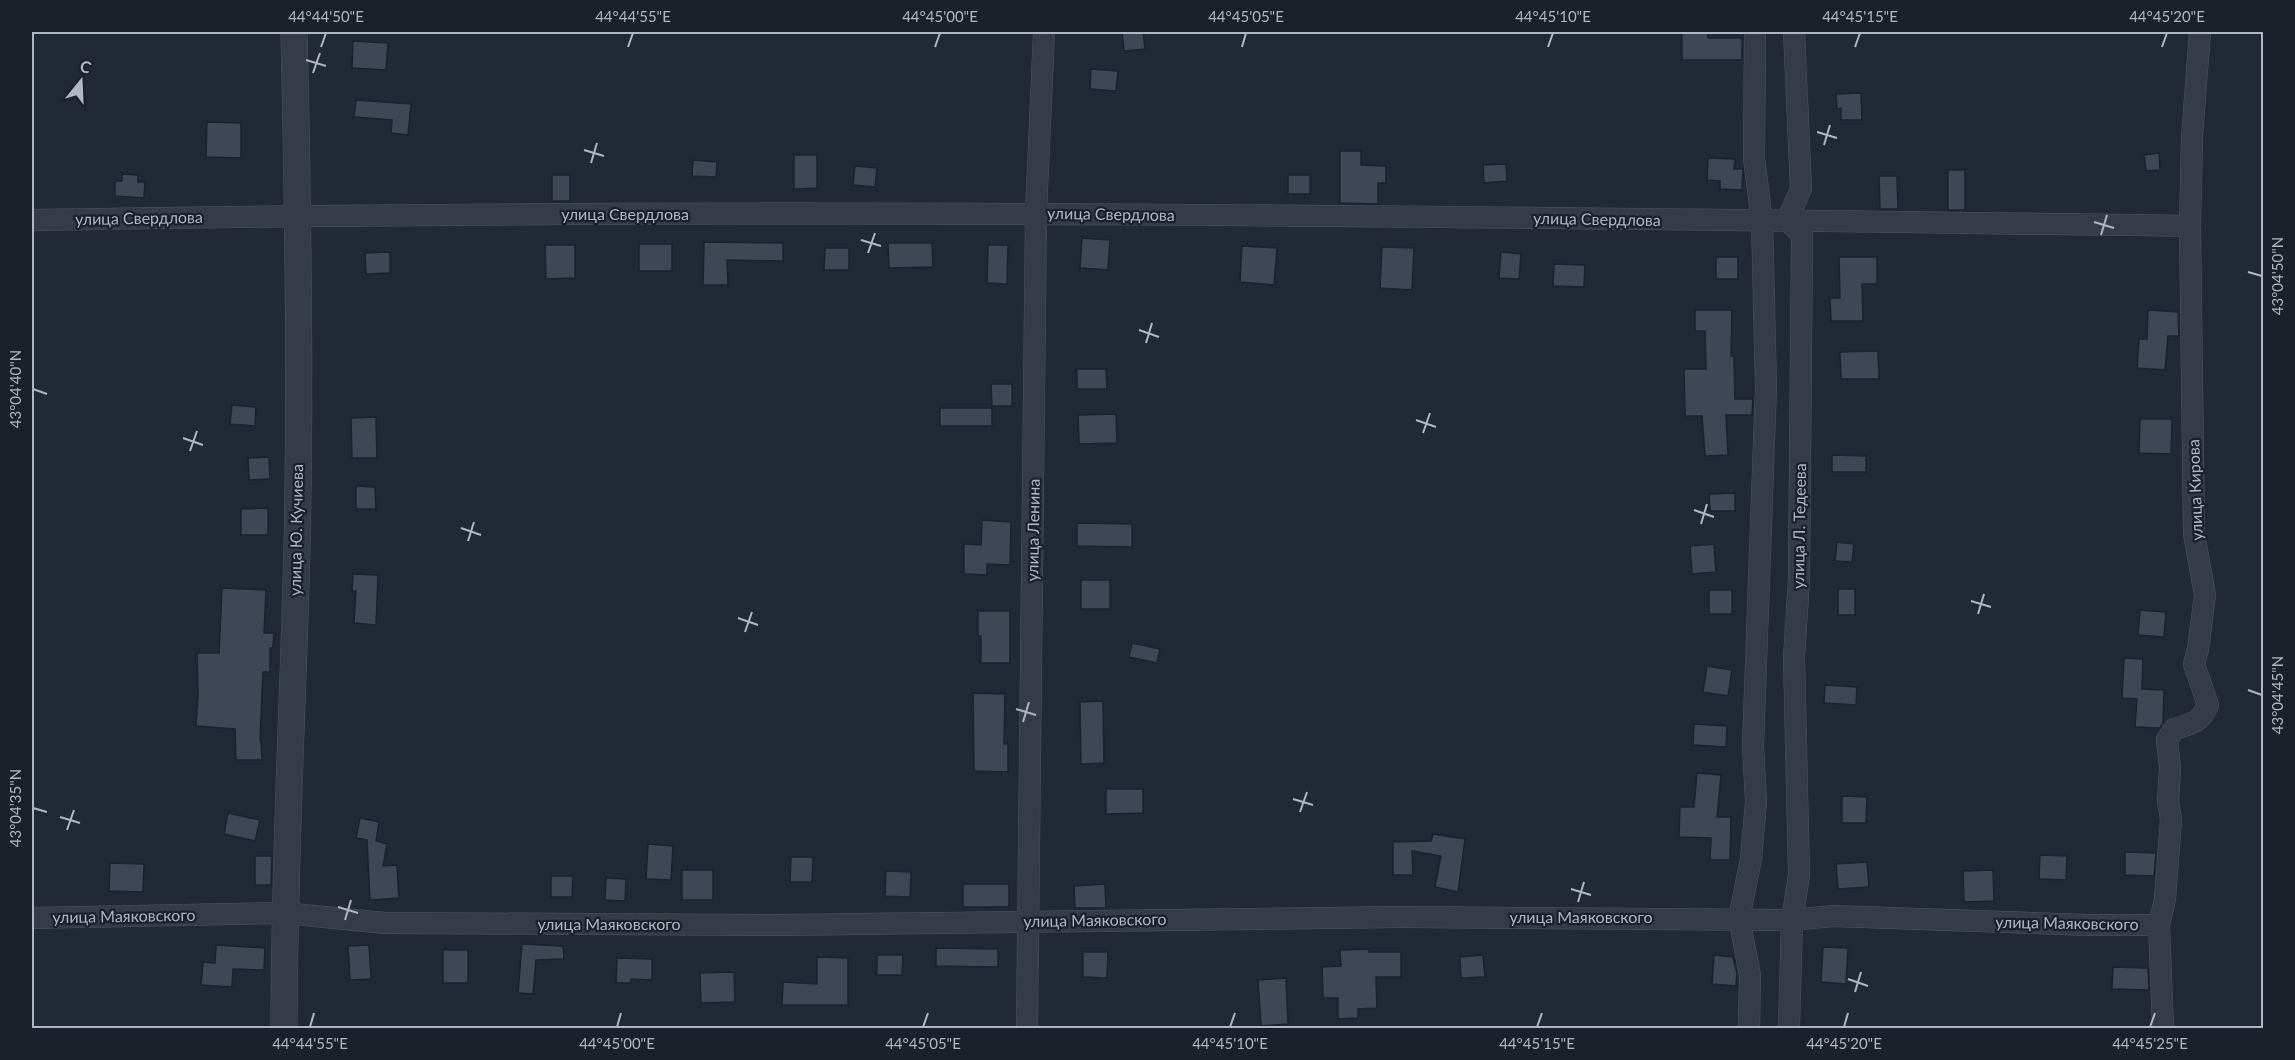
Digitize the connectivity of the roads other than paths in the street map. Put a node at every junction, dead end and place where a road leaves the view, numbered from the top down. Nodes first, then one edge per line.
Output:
1 (294, 32) edge
2 (1044, 32) edge
3 (1755, 32) edge
4 (1794, 32) edge
5 (2200, 32) edge
6 (1036, 213) junction
7 (298, 215) junction
8 (32, 220) edge
9 (1787, 220) junction
10 (1762, 221) junction
11 (2190, 226) junction
12 (284, 913) junction
13 (32, 918) edge
14 (1739, 918) junction
15 (1792, 920) junction
16 (1028, 921) junction
17 (2159, 924) junction
18 (284, 1029) edge
19 (1027, 1029) edge
20 (1749, 1029) edge
21 (1789, 1029) edge
22 (2163, 1029) edge

1 - 7 street, улица Ю. Кучиева
2 - 6 street, улица Ленина
3 - 10 street
4 - 9 street
5 - 11 street, улица Кирова
6 - 7 street, улица Свердлова
6 - 10 street, улица Свердлова
6 - 16 street, улица Ленина
7 - 8 street, улица Свердлова
7 - 12 street, улица Ю. Кучиева
9 - 10 street, улица Свердлова
9 - 11 street, улица Свердлова
9 - 15 street, улица Л. Тедеева
10 - 14 street
11 - 17 street, улица Кирова
12 - 13 street, улица Маяковского
12 - 16 street, улица Маяковского
12 - 18 street, улица Ю. Кучиева
14 - 15 street, улица Маяковского
14 - 16 street, улица Маяковского
14 - 20 street
15 - 17 street, улица Маяковского
15 - 21 street, улица Л. Тедеева
16 - 19 street, улица Ленина
17 - 22 street, улица Кирова

